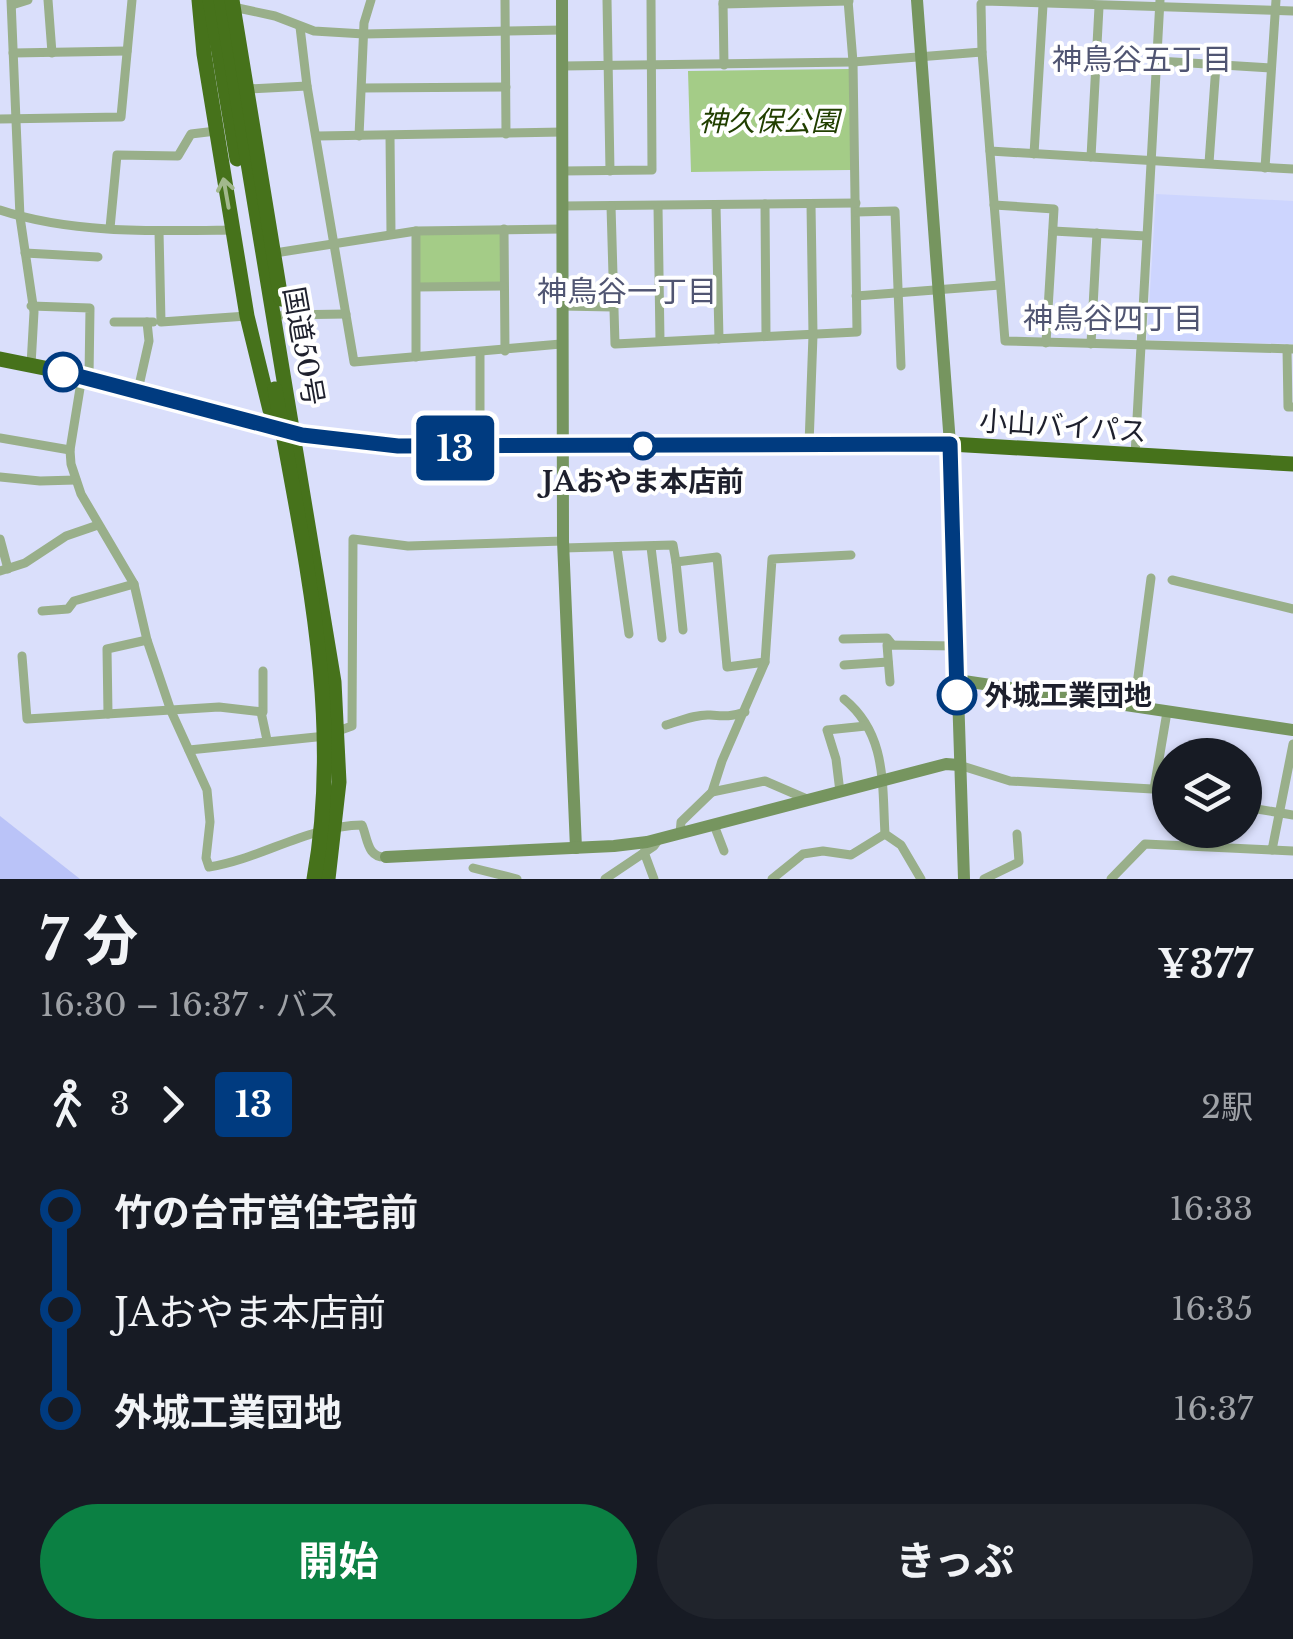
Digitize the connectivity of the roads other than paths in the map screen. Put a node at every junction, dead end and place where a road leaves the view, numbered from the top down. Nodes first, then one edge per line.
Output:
1 (28, 0) edge
2 (48, 0) edge
3 (132, 0) edge
4 (199, 0) edge
5 (210, 0) edge
6 (371, 0) edge
7 (505, 0) edge
8 (562, 0) edge
9 (607, 0) edge
10 (651, 0) edge
11 (917, 0) edge
12 (848, 1) edge
13 (12, 2) edge
14 (229, 2) edge
15 (723, 2) edge
16 (252, 4) edge
17 (1160, 4) edge
18 (1276, 4) edge
19 (1043, 5) junction
20 (1099, 7) junction
21 (1293, 11) edge
22 (12, 26) junction
23 (300, 27) junction
24 (0, 30) edge
25 (562, 30) junction
26 (506, 32) junction
27 (364, 34) junction
28 (127, 51) junction
29 (52, 52) junction
30 (982, 52) junction
31 (14, 54) junction
32 (922, 57) junction
33 (1158, 61) junction
34 (853, 62) junction
35 (653, 65) junction
36 (724, 65) junction
37 (1216, 65) junction
38 (563, 66) junction
39 (608, 67) junction
40 (1271, 68) junction
41 (307, 86) junction
42 (506, 87) junction
43 (362, 88) junction
44 (247, 89) junction
45 (16, 119) junction
46 (0, 120) edge
47 (216, 131) junction
48 (562, 132) junction
49 (506, 134) junction
50 (316, 136) junction
51 (360, 136) junction
52 (390, 136) junction
53 (990, 152) junction
54 (1034, 154) junction
55 (1091, 157) junction
56 (1150, 161) junction
57 (1209, 163) junction
58 (1266, 168) junction
59 (1293, 168) edge
60 (562, 171) junction
61 (610, 171) junction
62 (765, 204) junction
63 (812, 204) junction
64 (716, 205) junction
65 (994, 205) junction
66 (562, 206) junction
67 (611, 206) junction
68 (658, 206) junction
69 (856, 207) junction
70 (0, 210) edge
71 (20, 217) junction
72 (110, 228) junction
73 (504, 229) junction
74 (232, 230) junction
75 (562, 230) junction
76 (160, 231) junction
77 (416, 231) junction
78 (1053, 232) junction
79 (1098, 233) junction
80 (390, 234) junction
81 (1146, 236) junction
82 (334, 243) junction
83 (25, 253) junction
84 (275, 253) junction
85 (98, 257) dead end
86 (1000, 285) junction
87 (503, 286) junction
88 (417, 288) junction
89 (940, 290) junction
90 (897, 293) junction
91 (856, 296) junction
92 (32, 306) junction
93 (561, 306) junction
94 (613, 308) junction
95 (346, 314) junction
96 (283, 315) junction
97 (247, 316) junction
98 (114, 322) dead end
99 (147, 322) junction
100 (161, 322) junction
101 (813, 335) junction
102 (766, 336) junction
103 (719, 339) junction
104 (660, 341) junction
105 (1046, 343) junction
106 (561, 344) junction
107 (1091, 344) junction
108 (1141, 345) junction
109 (1290, 349) edge
110 (505, 350) junction
111 (480, 352) junction
112 (416, 357) junction
113 (0, 358) edge
114 (31, 365) junction
115 (901, 366) dead end
116 (86, 377) junction
117 (138, 390) junction
118 (1293, 408) edge
119 (273, 426) junction
120 (302, 435) junction
121 (0, 438) edge
122 (950, 444) junction
123 (810, 445) junction
124 (562, 447) junction
125 (480, 448) junction
126 (70, 450) junction
127 (1134, 456) junction
128 (1293, 464) edge
129 (0, 477) edge
130 (76, 480) junction
131 (303, 516) junction
132 (98, 525) junction
133 (0, 539) edge
134 (563, 544) junction
135 (651, 547) junction
136 (616, 548) junction
137 (851, 555) dead end
138 (676, 562) junction
139 (4, 570) edge
140 (1152, 578) dead end
141 (1172, 580) dead end
142 (134, 584) junction
143 (1293, 609) edge
144 (42, 611) dead end
145 (684, 630) dead end
146 (629, 634) dead end
147 (662, 638) dead end
148 (843, 639) dead end
149 (147, 640) junction
150 (891, 642) junction
151 (956, 646) junction
152 (22, 656) dead end
153 (765, 662) junction
154 (888, 662) junction
155 (844, 666) dead end
156 (263, 672) dead end
157 (957, 680) junction
158 (334, 682) junction
159 (890, 682) dead end
160 (844, 699) dead end
161 (1134, 706) junction
162 (171, 711) junction
163 (261, 712) junction
164 (745, 712) junction
165 (1167, 712) junction
166 (108, 714) junction
167 (666, 725) dead end
168 (866, 726) junction
169 (1293, 730) edge
170 (330, 731) junction
171 (1163, 738) edge
172 (267, 740) junction
173 (1293, 744) edge
174 (189, 750) junction
175 (959, 766) junction
176 (882, 782) junction
177 (1152, 789) edge
178 (712, 792) junction
179 (840, 792) junction
180 (810, 800) junction
181 (1262, 811) edge
182 (1281, 815) junction
183 (1293, 815) edge
184 (714, 825) junction
185 (328, 829) junction
186 (680, 834) junction
187 (884, 834) junction
188 (1017, 834) dead end
189 (658, 839) junction
190 (576, 848) junction
191 (1272, 850) junction
192 (1293, 850) edge
193 (724, 851) dead end
194 (644, 852) junction
195 (386, 857) joint
196 (473, 868) dead end
197 (314, 879) edge
198 (328, 879) edge
199 (518, 879) edge
200 (605, 879) edge
201 (654, 879) edge
202 (772, 879) edge
203 (921, 879) edge
204 (964, 879) edge
205 (984, 879) edge
206 (1111, 879) edge

1 - 13 street
2 - 29 street
3 - 28 street
4 - 47 highway
5 - 131 highway, 国道50号
6 - 27 street
7 - 26 street
8 - 25 street
9 - 39 street
10 - 35 street
11 - 32 street
12 - 15 street
12 - 34 street
13 - 22 street
14 - 16 street
14 - 44 highway
14 - 131 highway, 国道50号
15 - 36 street
16 - 23 street
17 - 18 street
17 - 20 street
17 - 33 street
18 - 21 street
18 - 40 street
19 - 20 street
19 - 30 street
19 - 54 street
20 - 55 street
22 - 24 street
22 - 31 street
23 - 27 street
23 - 41 street
25 - 26 street
25 - 38 street
26 - 27 street
26 - 42 street
27 - 43 street
28 - 29 street
28 - 45 street
29 - 31 street
30 - 32 street
30 - 53 street
31 - 45 street
32 - 34 street
32 - 89 street
33 - 37 street
33 - 56 street
34 - 36 street
34 - 69 street
35 - 36 street
35 - 39 street
35 - 61 street
37 - 40 street
37 - 57 street
38 - 39 street
38 - 48 street
39 - 61 street
40 - 58 street
41 - 44 street
41 - 50 street
42 - 43 street
42 - 49 street
43 - 51 street
44 - 84 highway
45 - 46 street
45 - 71 street
47 - 72 street
74 -> 47 highway
48 - 49 street
48 - 60 street
49 - 52 street
50 - 51 street
50 - 82 street
51 - 52 street
52 - 80 street
53 - 54 street
53 - 65 street
54 - 55 street
55 - 56 street
56 - 57 street
56 - 81 street
57 - 58 street
58 - 59 street
60 - 61 street
60 - 66 street
62 - 63 street
62 - 64 street
62 - 102 street
63 - 69 street
63 - 101 street
64 - 68 street
64 - 103 street
65 - 78 street
65 - 86 street
66 - 67 street
66 - 75 street
67 - 68 street
67 - 94 street
68 - 104 street
69 - 90 street
69 - 91 street
70 - 71 street
71 - 72 street
71 - 83 street
72 - 76 street
73 - 75 street
73 - 77 street
73 - 87 street
74 - 76 street
74 - 97 highway
75 - 93 street
76 - 100 street
77 - 80 street
77 - 88 street
78 - 79 street
78 - 105 street
79 - 81 street
79 - 107 street
80 - 82 street
81 - 108 street
82 - 84 street
82 - 95 street
83 - 85 street
83 - 92 street
84 - 96 highway
86 - 89 street
86 - 105 street
87 - 88 street
87 - 110 street
88 - 112 street
89 - 90 street
89 - 122 street
90 - 91 street
90 - 115 street
91 - 101 street
92 - 114 street
92 - 116 street
93 - 94 street
93 - 106 street
94 - 104 street
95 - 96 street
95 - 112 street
96 - 120 highway
97 - 100 street
97 - 119 highway
98 - 99 street
99 - 100 street
99 - 117 street
101 - 102 street
101 - 123 street
102 - 103 street
103 - 104 street
105 - 107 street
106 - 110 street
106 - 124 street
107 - 108 street
108 - 109 street
108 - 127 street
109 - 118 street
110 - 111 street
111 - 112 street
111 - 125 street
113 - 114 highway, 小山バイパス
114 - 116 highway, 小山バイパス
116 - 117 highway, 小山バイパス
116 - 126 street
117 - 119 highway, 小山バイパス
119 - 120 highway, 小山バイパス
119 - 170 highway
120 - 125 highway, 小山バイパス
120 - 158 highway
121 - 126 street
122 - 123 highway, 小山バイパス
122 - 127 highway, 小山バイパス
122 - 151 street
123 - 124 highway, 小山バイパス
124 - 125 highway, 小山バイパス
124 - 134 street
126 - 130 street
127 - 128 highway, 小山バイパス
129 - 130 street
130 - 132 street
131 - 158 highway, 国道50号
131 - 170 highway, 国道50号
132 - 139 street
132 - 142 street
133 - 139 street
134 - 136 street
134 - 170 street
134 - 190 street
135 - 136 street
135 - 138 street
135 - 147 street
136 - 146 street
137 - 153 street
138 - 145 street
138 - 153 street
140 - 161 street
141 - 143 street
142 - 144 street
142 - 149 street
148 - 150 street
149 - 162 street
149 - 166 street
150 - 151 street
150 - 154 street
151 - 157 street
152 - 166 street
153 - 164 street
154 - 155 street
154 - 159 street
156 - 163 street
157 - 161 street
157 - 175 street
158 - 170 highway, 国道50号
160 - 168 street
161 - 165 street
162 - 163 street
162 - 166 street
162 - 174 street
163 - 172 street
164 - 167 street
164 - 178 street
165 - 169 street
165 - 171 street
168 - 176 street
168 - 179 street
170 - 172 street
170 - 185 highway, 国道50号
172 - 174 street
173 - 182 street
174 - 185 street
175 - 176 street
175 - 177 street
175 - 204 street
176 - 179 street
176 - 187 street
178 - 180 street
178 - 186 street
179 - 180 street
180 - 184 street
181 - 182 street
182 - 183 street
182 - 191 street
184 - 186 street
184 - 193 street
185 - 195 street
185 - 197 highway, 国道50号
185 - 198 highway, 国道50号
186 - 189 street
187 - 202 street
187 - 203 street
188 - 205 street
189 - 190 street
189 - 194 street
190 - 195 street
191 - 192 street
191 - 206 street
194 - 200 street
194 - 201 street
196 - 199 street

